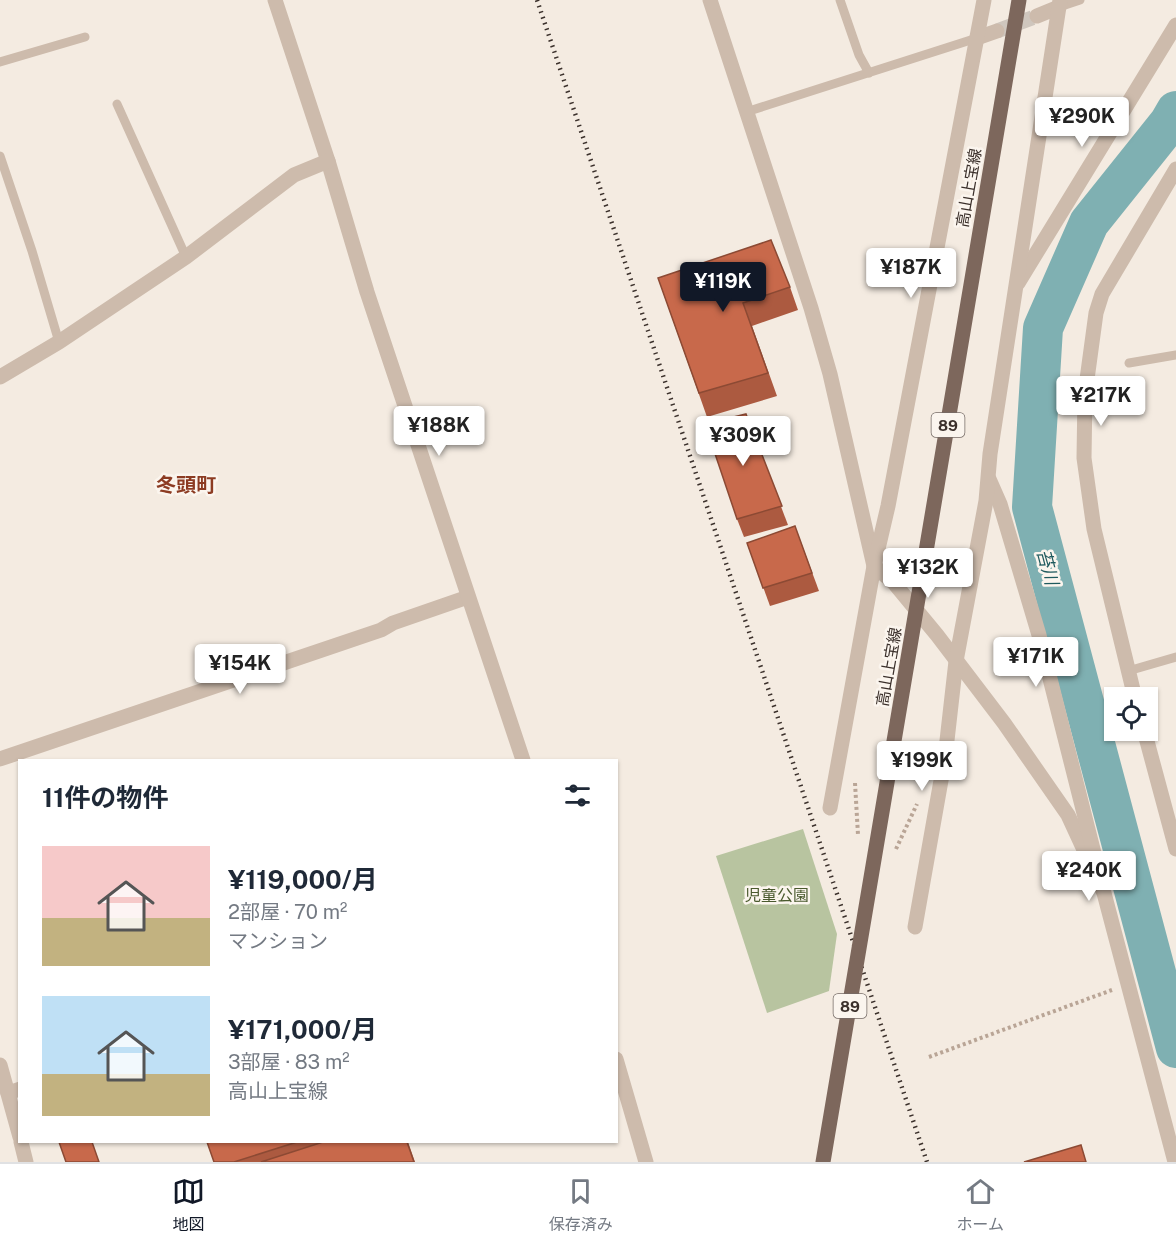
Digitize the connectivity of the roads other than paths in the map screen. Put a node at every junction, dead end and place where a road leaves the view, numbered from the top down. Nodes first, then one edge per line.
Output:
1 (275, 0) edge
2 (710, 0) edge
3 (840, 0) edge
4 (984, 0) edge
5 (1019, 0) edge
6 (1080, 0) edge
7 (1059, 4) edge
8 (1037, 16) tunnel mouth
9 (1176, 25) edge
10 (997, 31) tunnel mouth
11 (85, 37) dead end
12 (977, 38) junction
13 (0, 62) edge
14 (869, 73) junction
15 (117, 104) dead end
16 (746, 112) junction
17 (0, 156) edge
18 (328, 161) junction
19 (1176, 169) edge
20 (186, 257) junction
21 (1015, 288) junction
22 (59, 342) junction
23 (1176, 355) edge
24 (1129, 363) dead end
25 (0, 377) edge
26 (988, 476) junction
27 (874, 566) junction
28 (468, 597) junction
29 (1176, 657) edge
30 (956, 661) junction
31 (1128, 670) junction
32 (1133, 687) edge
33 (1147, 741) edge
34 (0, 759) edge
35 (523, 759) edge
36 (830, 808) dead end
37 (1176, 849) edge
38 (1104, 893) junction
39 (915, 927) dead end
40 (0, 1065) edge
41 (618, 1066) edge
42 (14, 1091) edge
43 (18, 1122) edge
44 (21, 1143) edge
45 (26, 1162) edge
46 (646, 1162) edge
47 (823, 1162) edge
48 (1175, 1162) edge

1 - 18 street
2 - 16 street
3 - 14 lane
4 - 12 street
5 - 47 main road, 高山上宝線 / 89, bridge
6 - 7 lane
7 - 8 street
7 - 21 street
9 - 21 street
10 - 12 street
11 - 13 lane
12 - 14 lane
12 - 27 street
14 - 16 lane
15 - 20 lane
16 - 27 street
17 - 22 lane
18 - 20 street
18 - 28 street
19 - 31 street
20 - 22 street
21 - 26 street
22 - 25 street
23 - 24 lane
26 - 30 street
26 - 38 street
27 - 30 street
27 - 36 street
28 - 34 street
28 - 35 street
29 - 31 lane
30 - 38 street
30 - 39 street
31 - 32 street
33 - 37 street
38 - 48 street
40 - 42 street
41 - 46 street
42 - 43 street
44 - 45 street

